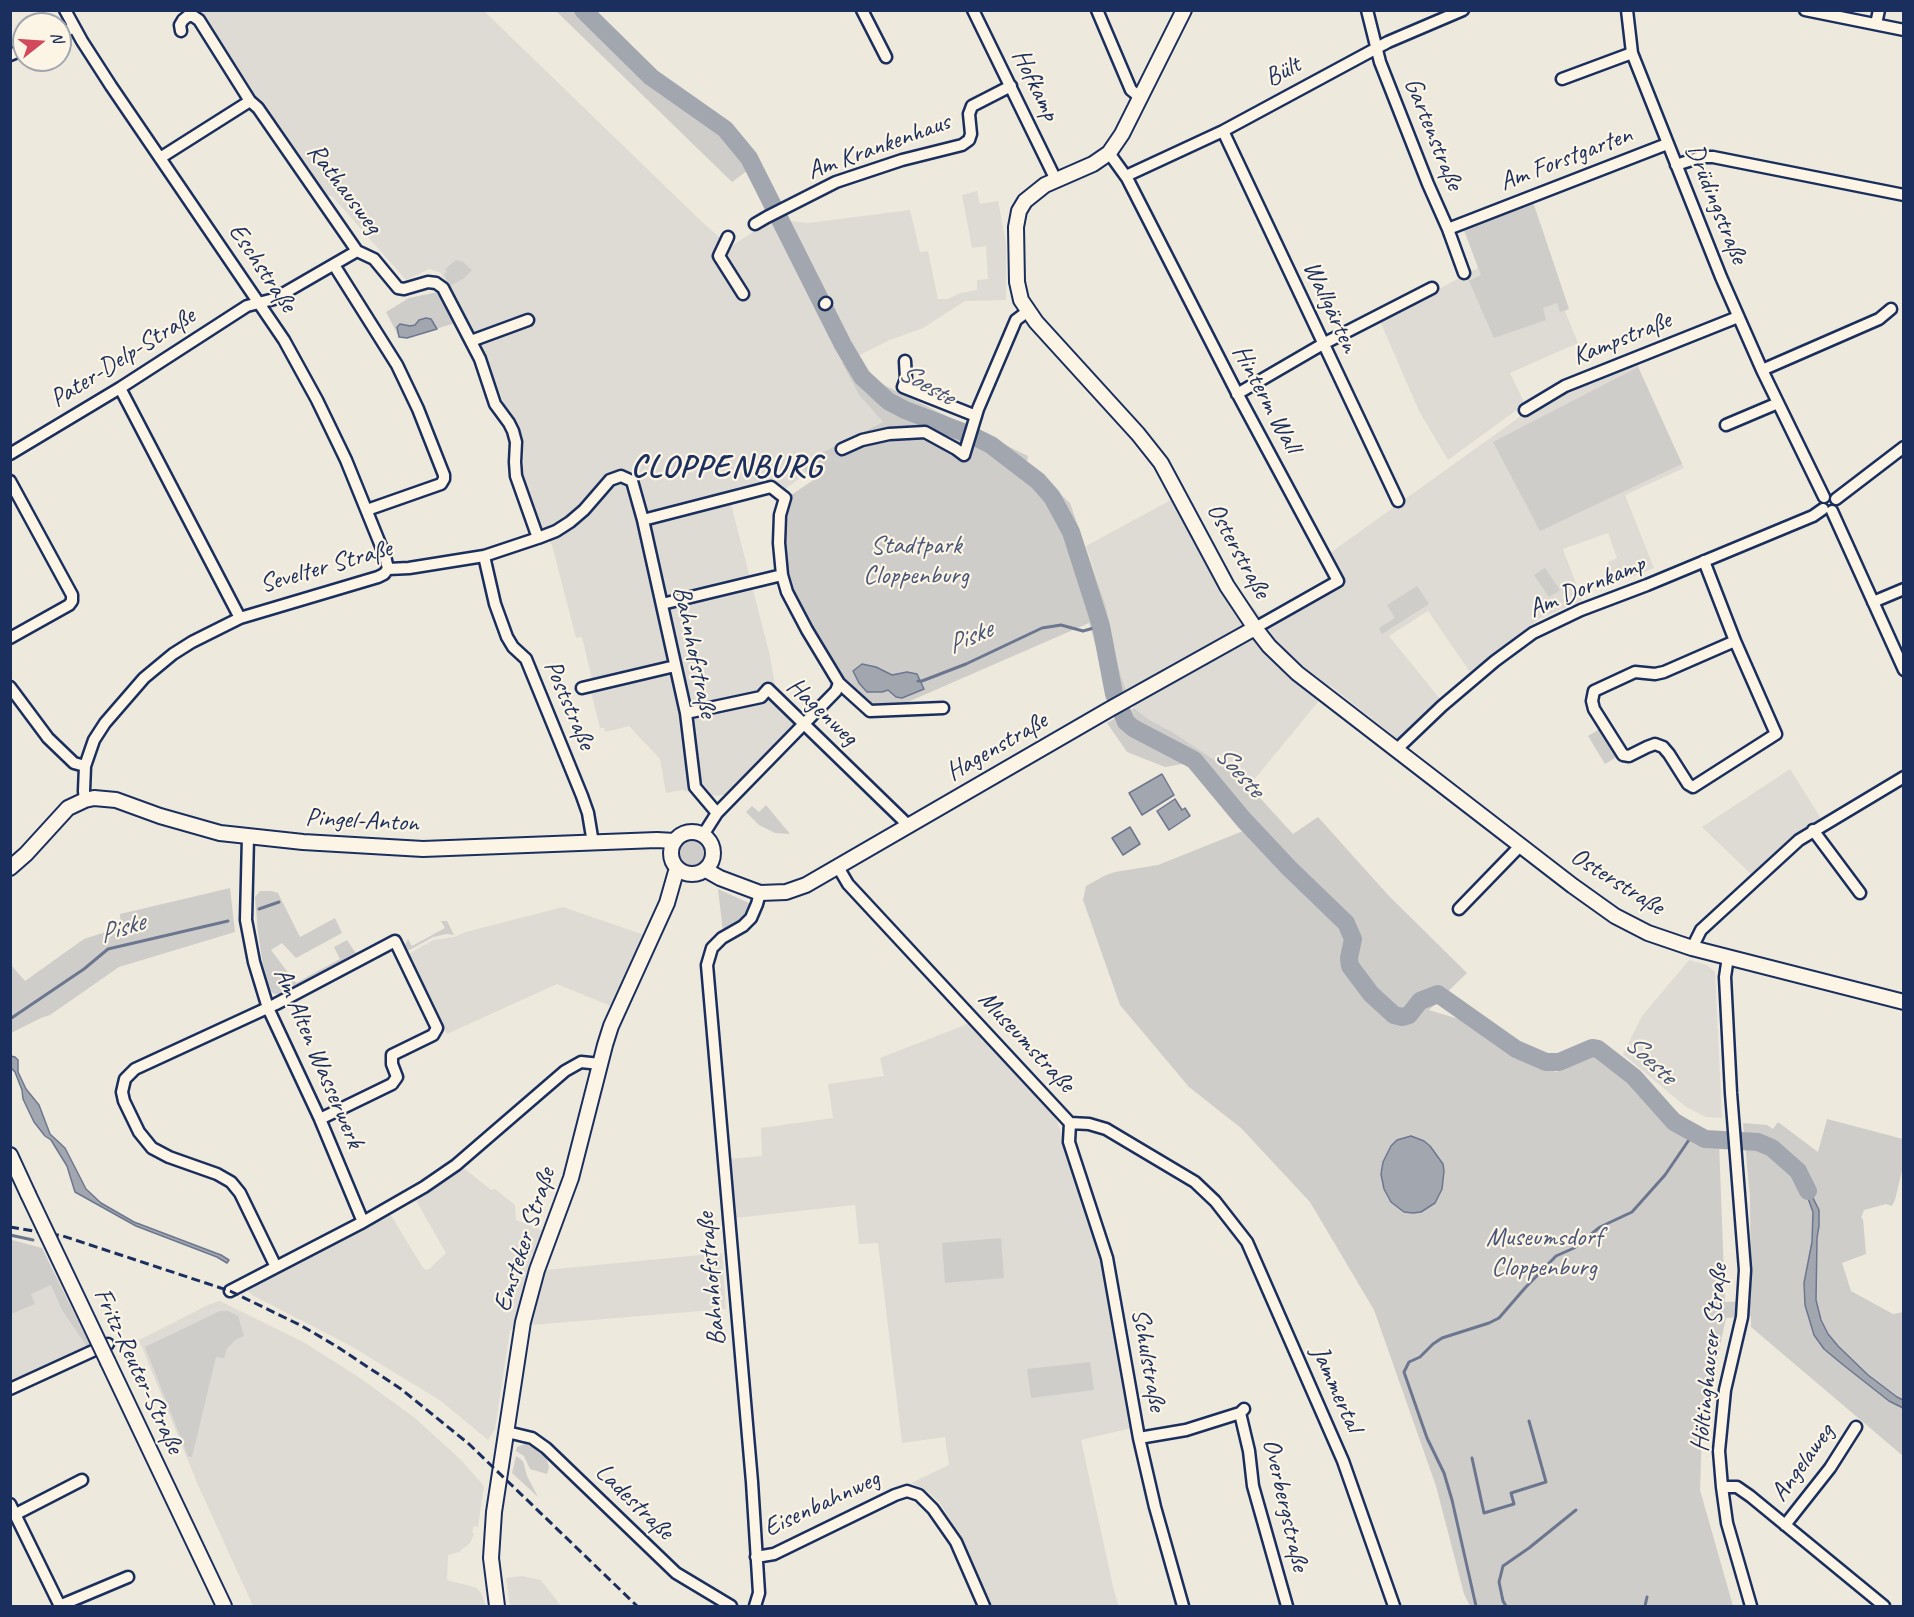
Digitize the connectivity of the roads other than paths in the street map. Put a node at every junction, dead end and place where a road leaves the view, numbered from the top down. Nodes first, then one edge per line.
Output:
1 (65, 10) edge
2 (862, 10) edge
3 (973, 10) edge
4 (1097, 10) edge
5 (1184, 10) edge
6 (1367, 10) edge
7 (1463, 10) edge
8 (1627, 10) edge
9 (1805, 10) edge
10 (1879, 10) edge
11 (1876, 24) junction
12 (74, 27) joint
13 (1904, 30) edge
14 (181, 31) dead end
15 (1376, 47) junction
16 (1632, 53) junction
17 (886, 57) dead end
18 (1562, 79) dead end
19 (1011, 86) junction
20 (1141, 98) junction
21 (250, 101) junction
22 (1223, 131) junction
23 (1667, 144) junction
24 (1109, 153) junction
25 (160, 158) junction
26 (1676, 165) junction
27 (1126, 176) junction
28 (1056, 180) junction
29 (1904, 195) edge
30 (755, 224) dead end
31 (1448, 230) junction
32 (728, 237) dead end
33 (357, 251) junction
34 (334, 266) junction
35 (1464, 273) dead end
36 (1432, 288) dead end
37 (743, 294) dead end
38 (261, 303) junction
39 (1891, 309) dead end
40 (1028, 311) junction
41 (1738, 317) junction
42 (528, 320) dead end
43 (471, 341) junction
44 (1323, 344) junction
45 (904, 361) dead end
46 (1762, 370) junction
47 (120, 388) junction
48 (1237, 394) junction
49 (1778, 403) junction
50 (1525, 410) dead end
51 (975, 420) junction
52 (1726, 425) dead end
53 (1904, 447) edge
54 (842, 449) dead end
55 (10, 454) edge
56 (621, 476) joint
57 (10, 481) edge
58 (1830, 498) junction
59 (1398, 501) dead end
60 (367, 510) junction
61 (1827, 510) junction
62 (643, 520) junction
63 (538, 538) junction
64 (484, 556) junction
65 (1704, 561) junction
66 (387, 569) junction
67 (782, 575) junction
68 (1904, 589) edge
69 (1873, 602) junction
70 (662, 604) junction
71 (240, 618) junction
72 (1255, 628) junction
73 (10, 638) edge
74 (1736, 641) junction
75 (675, 666) junction
76 (1904, 670) edge
77 (839, 683) junction
78 (10, 687) edge
79 (582, 688) dead end
80 (943, 708) dead end
81 (686, 713) junction
82 (804, 724) junction
83 (1397, 749) junction
84 (85, 766) junction
85 (1904, 777) edge
86 (85, 800) junction
87 (717, 813) junction
88 (908, 825) junction
89 (1813, 830) junction
90 (704, 835) junction
91 (248, 837) junction
92 (593, 843) junction
93 (1521, 845) junction
94 (673, 846) junction
95 (710, 866) junction
96 (10, 867) edge
97 (838, 867) junction
98 (683, 872) junction
99 (760, 893) junction
100 (1860, 893) dead end
101 (1459, 909) dead end
102 (1692, 948) junction
103 (1728, 957) junction
104 (1904, 1002) edge
105 (268, 1008) junction
106 (600, 1064) junction
107 (320, 1119) junction
108 (1070, 1123) junction
109 (10, 1155) edge
110 (1215, 1201) joint
111 (363, 1222) junction
112 (276, 1267) junction
113 (230, 1291) dead end
114 (108, 1344) dead end
115 (10, 1389) edge
116 (1856, 1426) dead end
117 (507, 1432) junction
118 (1139, 1438) junction
119 (82, 1480) dead end
120 (1722, 1487) junction
121 (13, 1509) edge
122 (1785, 1525) junction
123 (756, 1557) junction
124 (128, 1577) dead end
125 (60, 1606) edge
126 (224, 1606) edge
127 (497, 1606) edge
128 (731, 1606) edge
129 (755, 1606) edge
130 (984, 1606) edge
131 (1183, 1606) edge
132 (1287, 1606) edge
133 (1394, 1606) edge
134 (1750, 1606) edge
135 (1884, 1606) edge

1 - 12 street, Eschstraße
2 - 17 street
3 - 19 street, Hofkamp
4 - 20 street
5 - 20 street
6 - 15 street, Gartenstraße
7 - 15 street, Bült
8 - 16 street, Drüdingstraße
9 - 11 street
10 - 11 street
11 - 13 street
12 - 25 street, Eschstraße
14 - 21 street, Rathausweg
15 - 22 street, Bült
15 - 31 street, Gartenstraße
16 - 18 street
16 - 23 street, Drüdingstraße
19 - 28 street, Hofkamp
19 - 30 street, Am Krankenhaus
20 - 24 street
21 - 25 street
21 - 33 street, Rathausweg
22 - 27 street, Bült
22 - 44 street, Wallgärten
23 - 26 street, Drüdingstraße
23 - 31 street, Am Forstgarten
24 - 27 street, Hinterm Wall
24 - 28 street
25 - 38 street, Eschstraße
26 - 29 street
26 - 41 street, Drüdingstraße
27 - 48 street, Hinterm Wall
28 - 40 street, Osterstraße
31 - 35 street, Gartenstraße
32 - 37 street
33 - 34 street, Pater-Delp-Straße
33 - 43 street, Rathausweg
34 - 38 street, Pater-Delp-Straße
34 - 60 street
36 - 44 street
38 - 47 street, Pater-Delp-Straße
38 - 60 street, Eschstraße
39 - 46 street
40 - 51 street
40 - 72 street, Osterstraße
41 - 46 street, Drüdingstraße
41 - 50 street, Kampstraße
42 - 43 street
43 - 63 street, Rathausweg
44 - 48 street
44 - 59 street, Wallgärten
45 - 51 street
46 - 49 street, Drüdingstraße
47 - 55 street, Pater-Delp-Straße
47 - 71 street
48 - 72 street, Hinterm Wall
49 - 52 street
49 - 58 street, Drüdingstraße
51 - 54 street
53 - 58 street
56 - 62 street, Bahnhofstraße
56 - 63 street, Sevelter Straße
57 - 73 street
58 - 61 street
60 - 66 street, Eschstraße
61 - 65 street, Am Dornkamp
61 - 69 street
62 - 67 street
62 - 70 street, Bahnhofstraße
63 - 64 street, Sevelter Straße
64 - 66 street, Sevelter Straße
64 - 92 street, Poststraße
65 - 74 street
65 - 83 street, Am Dornkamp
66 - 71 street, Sevelter Straße
67 - 70 street
67 - 77 street
68 - 69 street
69 - 76 street
70 - 75 street, Bahnhofstraße
71 - 84 street, Sevelter Straße
72 - 83 street, Osterstraße
72 - 88 street, Hagenstraße
74 - 74 street
75 - 79 street
75 - 81 street, Bahnhofstraße
77 - 80 street
77 - 82 street
78 - 84 street
81 - 82 street, Hagenweg
81 - 87 street, Bahnhofstraße
82 - 87 street
82 - 88 street, Hagenweg
83 - 93 street, Osterstraße
84 - 86 street, Sevelter Straße
85 - 89 street
86 - 91 street, Pingel-Anton
86 - 96 street
87 - 90 street
88 - 97 street, Hagenstraße
89 - 100 street
89 - 102 street
90 - 94 street
90 - 95 street
91 - 92 street, Pingel-Anton
91 - 105 street, Am Alten Wasserwerk
92 - 94 street, Pingel-Anton
93 - 101 street
93 - 102 street, Osterstraße
94 - 98 street
95 - 98 street
95 - 99 street, Hagenstraße
97 - 99 street, Hagenstraße
97 - 108 street, Museumstraße
98 - 106 street, Emsteker Straße
99 - 123 street, Bahnhofstraße
102 - 103 street, Osterstraße
103 - 104 street, Osterstraße
103 - 120 street, Höltinghauser Straße
105 - 107 street, Am Alten Wasserwerk
105 - 107 street
105 - 112 street
106 - 111 street
106 - 117 street, Emsteker Straße
107 - 111 street, Am Alten Wasserwerk
108 - 110 street, Museumstraße
108 - 118 street, Schulstraße
109 - 126 street, Fritz-Reuter-Straße, bridge
110 - 133 street, Jammertal
111 - 112 street
112 - 113 street
114 - 115 street
116 - 122 street, Angelaweg
117 - 127 street, Emsteker Straße
117 - 128 street, Ladestraße
118 - 131 street, Schulstraße
118 - 132 street, Overbergstraße
119 - 121 street
120 - 122 street, Höltinghauser Straße
120 - 134 street
121 - 125 street
122 - 135 street, Höltinghauser Straße
123 - 129 street, Bahnhofstraße
123 - 130 street, Eisenbahnweg
124 - 125 street

